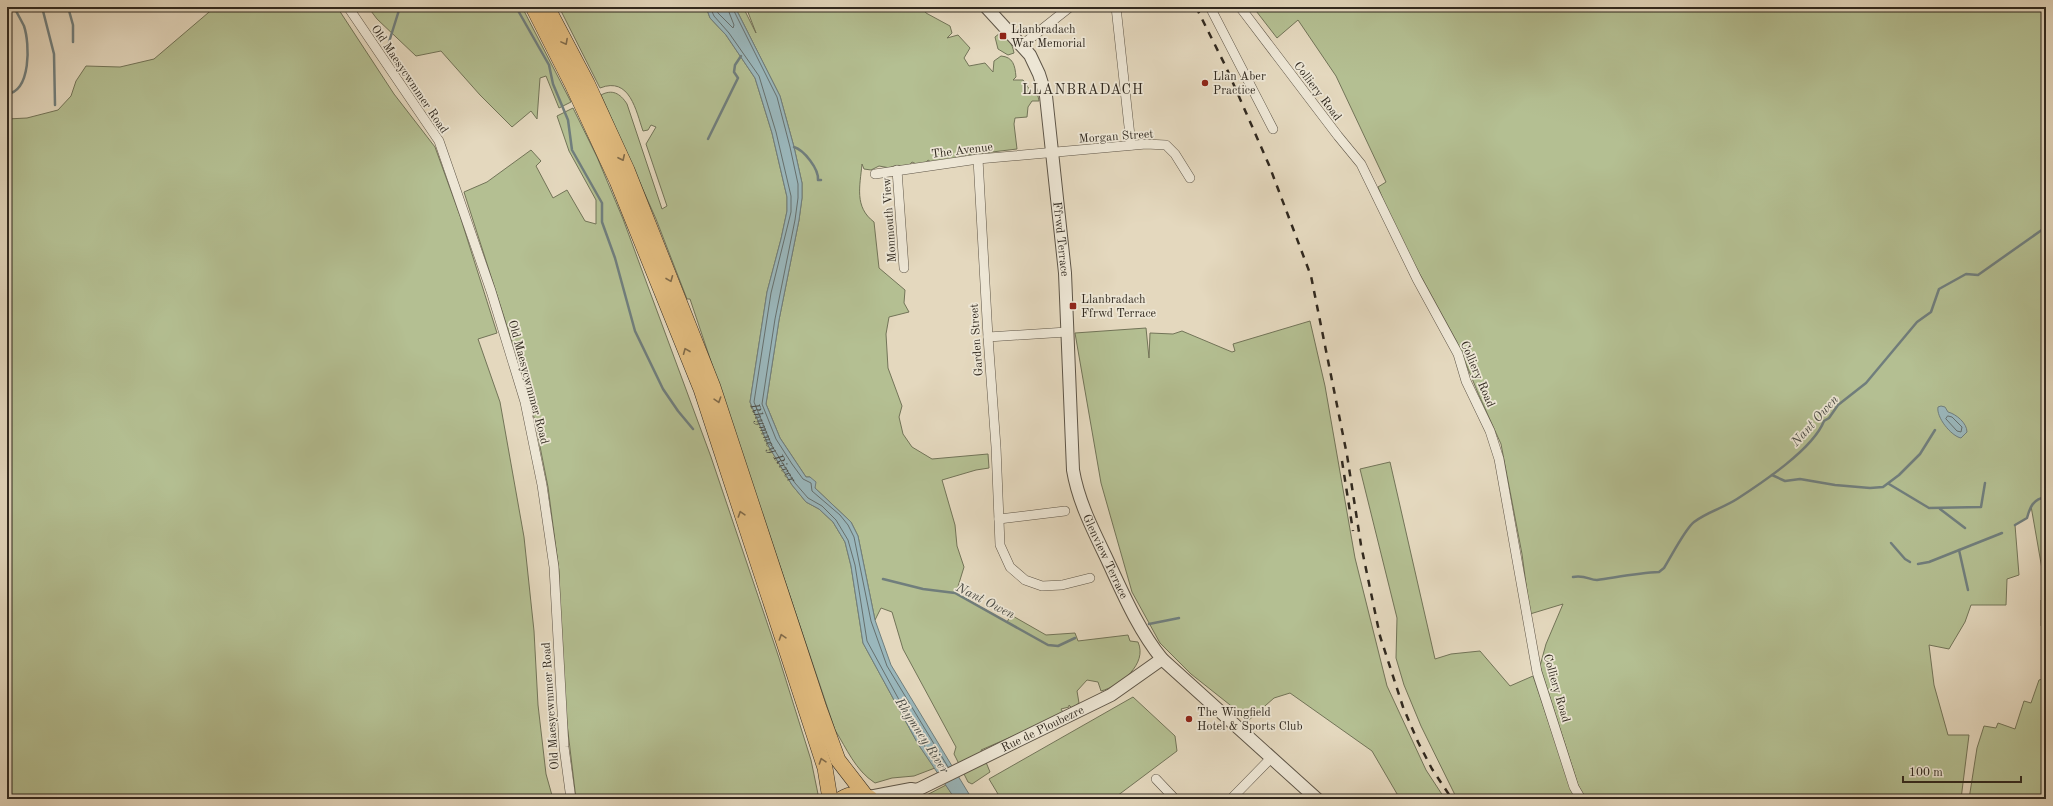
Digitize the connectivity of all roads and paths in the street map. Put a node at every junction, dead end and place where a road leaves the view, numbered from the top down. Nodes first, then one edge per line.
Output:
1 (348, 7) edge
2 (533, 7) edge
3 (547, 7) edge
4 (986, 7) edge
5 (1070, 7) edge
6 (1116, 7) edge
7 (1210, 7) edge
8 (1240, 7) edge
9 (1022, 45) junction
10 (1272, 129) dead end
11 (1131, 145) junction
12 (1052, 153) junction
13 (978, 160) junction
14 (897, 170) junction
15 (875, 174) dead end
16 (1190, 178) dead end
17 (904, 268) dead end
18 (1067, 329) junction
19 (988, 337) junction
20 (1065, 511) dead end
21 (999, 519) junction
22 (1090, 578) dead end
23 (1162, 659) junction
24 (1272, 757) junction
25 (1156, 779) dead end
26 (914, 795) edge
27 (869, 797) edge
28 (571, 799) edge
29 (830, 799) edge
30 (841, 799) edge
31 (1175, 799) edge
32 (1231, 799) edge
33 (1317, 799) edge
34 (1581, 799) edge

1 - 28 street, Old Maesycwmmer Road
29 -> 2 main road
3 -> 27 main road
4 - 9 street, Ffrwd Terrace
5 - 9 street
6 - 11 street
7 - 10 street
8 - 34 street, Colliery Road
9 - 12 street, Ffrwd Terrace
11 - 12 street, Morgan Street
11 - 16 street, Morgan Street
12 - 13 street, The Avenue
12 - 18 street, Ffrwd Terrace
13 - 14 street, The Avenue
13 - 19 street, Garden Street
14 - 15 street, The Avenue
14 - 17 street, Monmouth View
18 - 19 street
18 - 23 street, Glenview Terrace
19 - 21 street, Garden Street
20 - 21 street
21 - 22 street, Garden Street
23 - 24 street, Glenview Terrace
23 - 26 street, Rue de Ploubezre
24 - 32 street
24 - 33 street, Glenview Terrace
25 - 31 street
26 - 27 street, Rue de Ploubezre
27 - 30 main road

